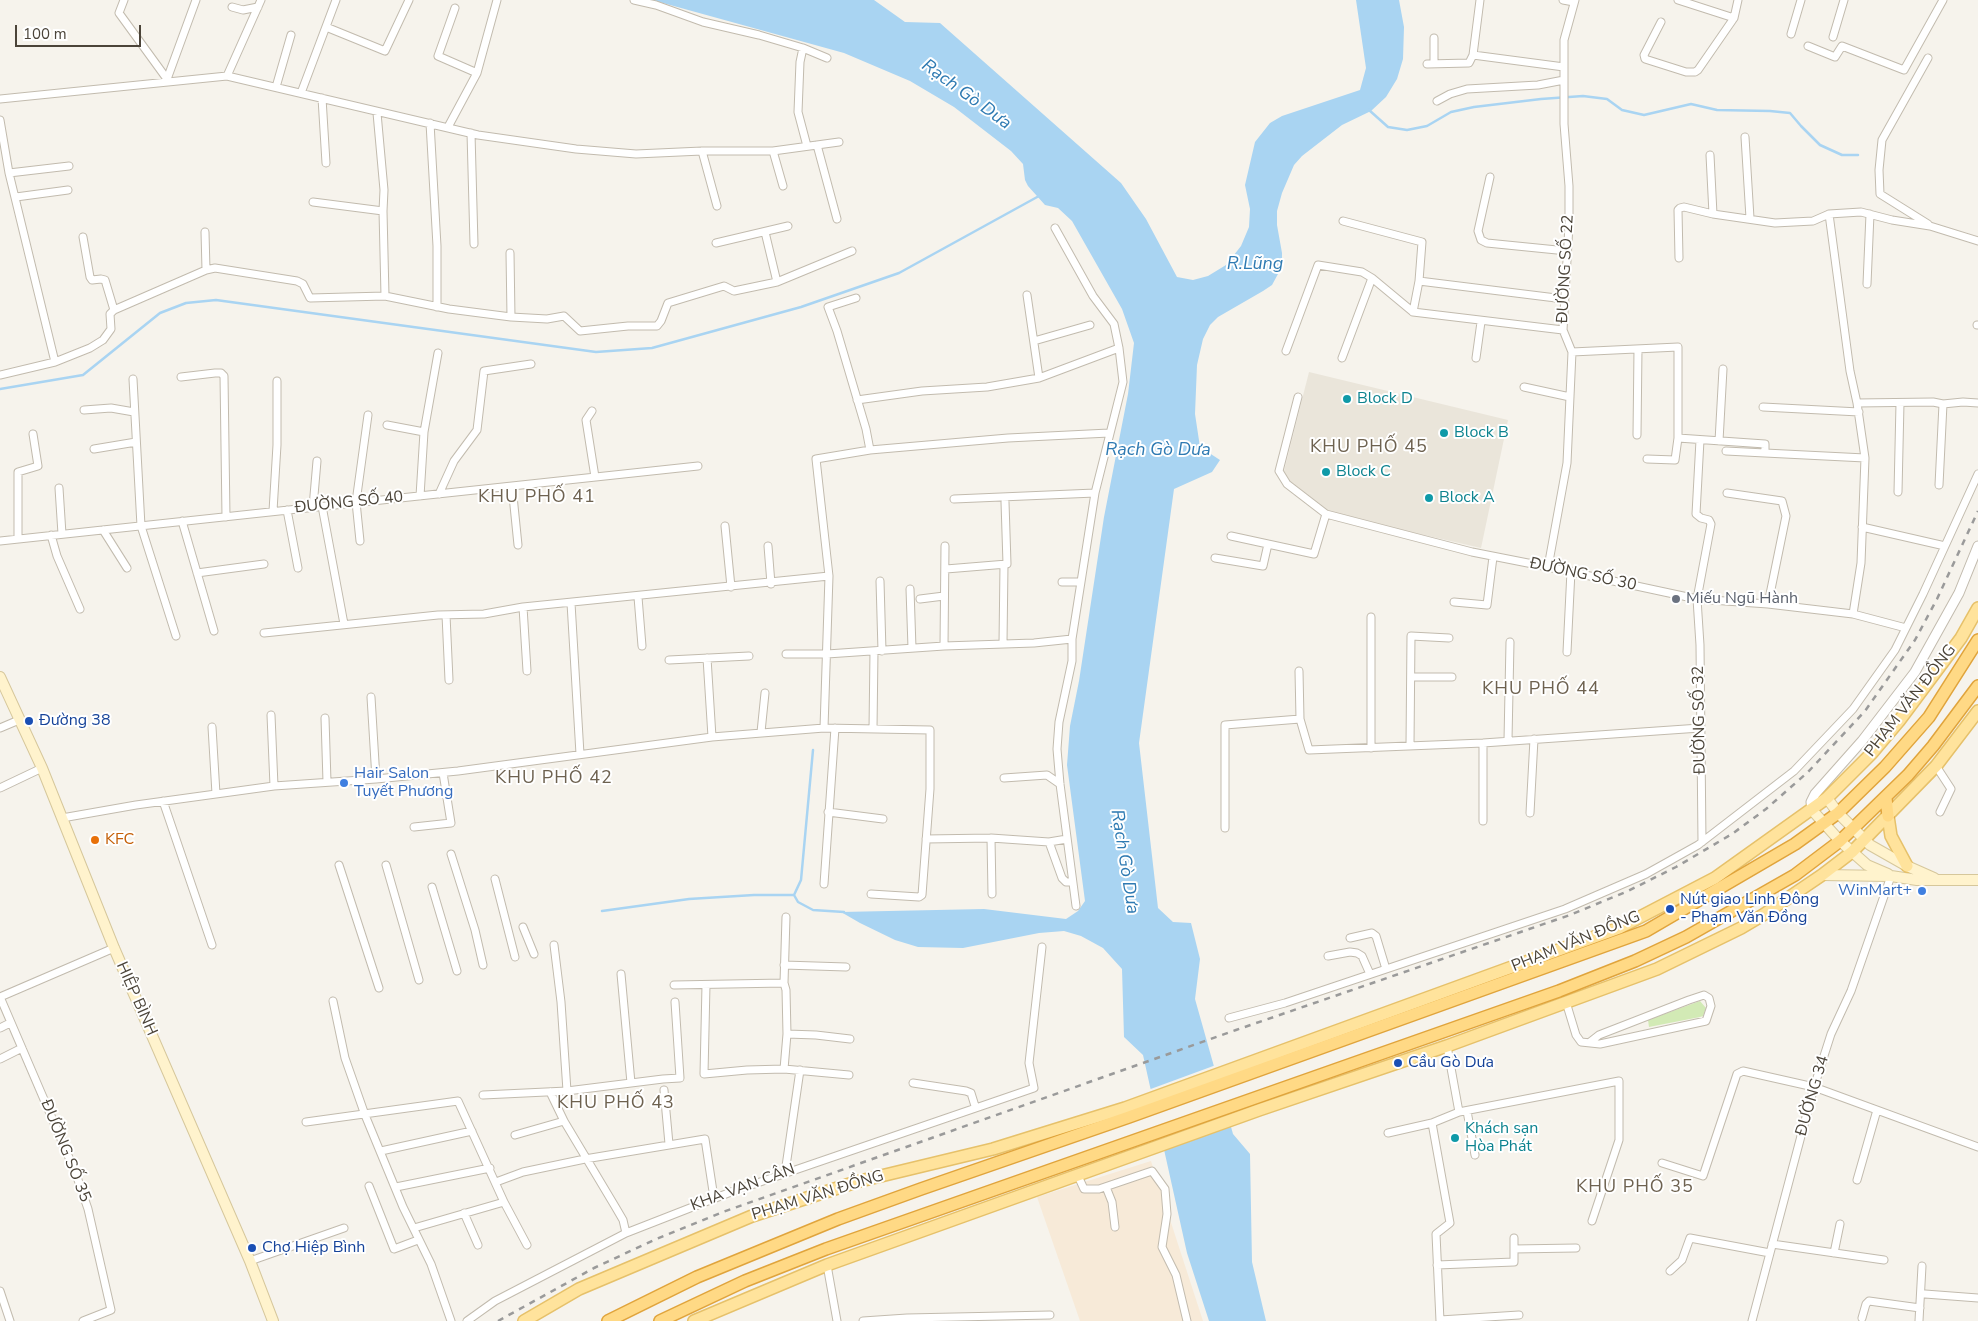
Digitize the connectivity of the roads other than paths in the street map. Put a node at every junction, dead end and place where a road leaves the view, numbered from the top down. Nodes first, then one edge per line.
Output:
1 (124, 0) edge
2 (196, 0) edge
3 (336, 0) edge
4 (409, 0) edge
5 (497, 0) edge
6 (634, 0) edge
7 (1480, 0) edge
8 (1564, 0) edge
9 (1678, 0) edge
10 (1738, 0) edge
11 (1801, 0) edge
12 (1844, 0) edge
13 (1943, 0) edge
14 (1574, 1) edge
15 (260, 4) edge
16 (232, 7) dead end
17 (455, 8) dead end
18 (1734, 18) junction
19 (1661, 22) dead end
20 (326, 27) junction
21 (1791, 34) dead end
22 (291, 35) dead end
23 (1833, 37) dead end
24 (1434, 38) dead end
25 (1808, 46) dead end
26 (802, 48) junction
27 (1473, 55) junction
28 (827, 58) dead end
29 (1928, 58) dead end
30 (1564, 67) junction
31 (477, 74) junction
32 (227, 76) junction
33 (166, 81) junction
34 (1564, 84) junction
35 (276, 87) junction
36 (301, 93) junction
37 (322, 98) junction
38 (0, 99) edge
39 (1437, 101) dead end
40 (377, 113) junction
41 (0, 120) edge
42 (430, 123) junction
43 (448, 127) junction
44 (471, 133) junction
45 (1745, 137) dead end
46 (839, 142) dead end
47 (817, 145) junction
48 (807, 146) junction
49 (773, 150) junction
50 (702, 151) junction
51 (1710, 156) dead end
52 (326, 162) dead end
53 (69, 166) dead end
54 (10, 173) junction
55 (1490, 177) dead end
56 (783, 186) dead end
57 (68, 190) dead end
58 (16, 197) junction
59 (313, 202) dead end
60 (717, 206) dead end
61 (383, 211) junction
62 (1713, 214) junction
63 (1829, 214) junction
64 (1870, 214) junction
65 (1750, 218) junction
66 (837, 219) dead end
67 (1343, 221) dead end
68 (788, 226) dead end
69 (1930, 226) junction
70 (1055, 228) dead end
71 (204, 232) dead end
72 (765, 232) junction
73 (83, 237) dead end
74 (1978, 241) edge
75 (716, 243) dead end
76 (474, 244) dead end
77 (852, 251) dead end
78 (1567, 251) junction
79 (510, 253) dead end
80 (1679, 258) dead end
81 (206, 270) junction
82 (1372, 278) junction
83 (1419, 280) junction
84 (777, 282) junction
85 (1866, 284) dead end
86 (1027, 295) dead end
87 (385, 296) junction
88 (856, 298) dead end
89 (1564, 299) junction
90 (437, 307) junction
91 (114, 310) junction
92 (1413, 312) junction
93 (511, 317) junction
94 (1481, 322) junction
95 (1090, 325) dead end
96 (1563, 330) junction
97 (1034, 341) junction
98 (1119, 348) junction
99 (1638, 349) junction
100 (1286, 351) dead end
101 (1572, 352) junction
102 (438, 353) dead end
103 (1342, 358) dead end
104 (1476, 358) dead end
105 (55, 362) junction
106 (531, 364) dead end
107 (1723, 369) dead end
108 (0, 375) edge
109 (180, 377) dead end
110 (1039, 378) junction
111 (133, 379) dead end
112 (277, 381) dead end
113 (1524, 387) dead end
114 (1570, 397) junction
115 (1298, 398) dead end
116 (857, 400) junction
117 (1857, 403) junction
118 (1900, 403) junction
119 (1978, 403) edge
120 (1943, 404) junction
121 (1763, 407) dead end
122 (84, 410) dead end
123 (592, 411) dead end
124 (134, 412) junction
125 (1858, 412) junction
126 (368, 415) dead end
127 (387, 425) dead end
128 (424, 432) junction
129 (1109, 433) junction
130 (33, 434) dead end
131 (1637, 435) dead end
132 (1678, 438) junction
133 (1700, 440) junction
134 (1720, 441) junction
135 (136, 442) junction
136 (94, 449) dead end
137 (870, 450) junction
138 (1726, 451) dead end
139 (1765, 453) junction
140 (1647, 458) dead end
141 (1865, 458) junction
142 (317, 461) dead end
143 (698, 466) dead end
144 (1978, 474) edge
145 (596, 477) junction
146 (1939, 485) dead end
147 (512, 486) junction
148 (59, 488) dead end
149 (1898, 492) dead end
150 (1095, 493) junction
151 (439, 494) junction
152 (1727, 494) dead end
153 (420, 496) junction
154 (954, 499) dead end
155 (356, 502) junction
156 (1006, 502) dead end
157 (322, 506) junction
158 (313, 507) junction
159 (287, 510) junction
160 (273, 511) junction
161 (1326, 514) junction
162 (226, 516) junction
163 (182, 521) junction
164 (141, 526) junction
165 (726, 526) dead end
166 (1862, 527) junction
167 (103, 530) junction
168 (62, 534) junction
169 (51, 535) junction
170 (1231, 536) dead end
171 (18, 539) junction
172 (0, 541) edge
173 (360, 541) dead end
174 (1268, 544) junction
175 (518, 545) dead end
176 (768, 546) dead end
177 (945, 546) dead end
178 (1945, 546) junction
179 (1978, 546) edge
180 (1493, 557) junction
181 (1215, 558) dead end
182 (264, 564) dead end
183 (1004, 565) junction
184 (1548, 567) junction
185 (127, 568) dead end
186 (298, 568) dead end
187 (946, 569) junction
188 (1570, 571) junction
189 (197, 573) junction
190 (829, 576) junction
191 (880, 581) dead end
192 (1062, 582) dead end
193 (1080, 582) junction
194 (771, 584) junction
195 (731, 588) junction
196 (910, 589) dead end
197 (944, 596) junction
198 (638, 597) junction
199 (920, 599) dead end
200 (1697, 599) junction
201 (1454, 602) dead end
202 (570, 603) junction
203 (1768, 604) junction
204 (523, 607) junction
205 (1978, 608) edge
206 (80, 609) dead end
207 (1853, 614) junction
208 (446, 615) junction
209 (1371, 617) dead end
210 (344, 624) junction
211 (1906, 628) junction
212 (214, 631) dead end
213 (264, 633) dead end
214 (176, 636) dead end
215 (1449, 638) dead end
216 (1072, 639) junction
217 (1978, 640) edge
218 (1510, 642) dead end
219 (1003, 643) junction
220 (642, 646) dead end
221 (944, 646) junction
222 (912, 648) junction
223 (878, 651) junction
224 (1567, 652) dead end
225 (786, 654) dead end
226 (827, 654) junction
227 (749, 656) dead end
228 (707, 658) junction
229 (669, 660) dead end
230 (527, 671) dead end
231 (1299, 671) dead end
232 (0, 676) edge
233 (1411, 677) junction
234 (1452, 677) dead end
235 (449, 680) dead end
236 (1978, 686) edge
237 (765, 693) dead end
238 (371, 697) dead end
239 (1978, 711) edge
240 (271, 715) dead end
241 (325, 718) dead end
242 (1300, 719) junction
243 (20, 720) junction
244 (212, 727) dead end
245 (0, 728) edge
246 (824, 728) junction
247 (834, 728) junction
248 (1700, 728) junction
249 (872, 729) junction
250 (761, 732) junction
251 (712, 737) junction
252 (1534, 739) junction
253 (1508, 740) junction
254 (1484, 743) junction
255 (1410, 746) junction
256 (1371, 748) junction
257 (580, 754) junction
258 (1936, 766) junction
259 (42, 768) junction
260 (444, 772) junction
261 (1004, 778) dead end
262 (376, 779) junction
263 (327, 782) junction
264 (1825, 783) junction
265 (1060, 784) junction
266 (274, 786) junction
267 (0, 788) edge
268 (216, 794) junction
269 (1815, 794) junction
270 (1827, 798) junction
271 (1886, 798) junction
272 (163, 802) junction
273 (1812, 810) junction
274 (828, 812) junction
275 (1940, 812) dead end
276 (1838, 813) junction
277 (1530, 814) dead end
278 (1888, 816) junction
279 (62, 818) junction
280 (883, 818) dead end
281 (1483, 821) dead end
282 (1824, 825) junction
283 (414, 827) dead end
284 (1225, 828) dead end
285 (1853, 829) junction
286 (1784, 830) junction
287 (926, 838) junction
288 (991, 838) junction
289 (1067, 839) junction
290 (1864, 840) junction
291 (1840, 841) junction
292 (1049, 842) junction
293 (1702, 842) junction
294 (1852, 852) junction
295 (451, 854) dead end
296 (340, 865) dead end
297 (386, 865) dead end
298 (1907, 866) junction
299 (1795, 875) junction
300 (1822, 875) junction
301 (1891, 876) junction
302 (494, 879) dead end
303 (1937, 879) junction
304 (1978, 880) edge
305 (1072, 882) junction
306 (824, 884) dead end
307 (432, 888) dead end
308 (871, 894) dead end
309 (992, 894) dead end
310 (1076, 906) dead end
311 (786, 917) dead end
312 (523, 927) dead end
313 (1350, 938) dead end
314 (212, 945) dead end
315 (554, 945) dead end
316 (1042, 947) dead end
317 (114, 948) junction
318 (534, 954) dead end
319 (1328, 956) dead end
320 (1646, 956) junction
321 (514, 957) dead end
322 (483, 965) dead end
323 (784, 965) junction
324 (846, 967) dead end
325 (1386, 969) junction
326 (1657, 969) junction
327 (457, 972) dead end
328 (621, 974) dead end
329 (1370, 974) junction
330 (419, 980) dead end
331 (784, 983) junction
332 (674, 985) dead end
333 (706, 985) junction
334 (379, 988) dead end
335 (0, 997) edge
336 (333, 1001) dead end
337 (675, 1002) dead end
338 (1566, 1002) junction
339 (1229, 1018) dead end
340 (10, 1023) junction
341 (0, 1028) edge
342 (787, 1034) junction
343 (850, 1039) dead end
344 (1590, 1042) junction
345 (1447, 1046) junction
346 (22, 1048) junction
347 (0, 1059) edge
348 (784, 1069) junction
349 (800, 1070) junction
350 (1244, 1070) junction
351 (849, 1075) dead end
352 (631, 1083) junction
353 (913, 1083) dead end
354 (1814, 1087) junction
355 (664, 1090) dead end
356 (567, 1091) junction
357 (550, 1092) junction
358 (483, 1096) dead end
359 (1257, 1105) junction
360 (975, 1106) junction
361 (1877, 1110) junction
362 (1463, 1111) junction
363 (1127, 1113) junction
364 (366, 1114) junction
365 (564, 1121) junction
366 (306, 1122) dead end
367 (1432, 1122) junction
368 (1105, 1125) junction
369 (1056, 1130) junction
370 (472, 1131) junction
371 (1388, 1133) dead end
372 (515, 1135) dead end
373 (669, 1144) junction
374 (1978, 1147) edge
375 (381, 1151) junction
376 (1476, 1155) dead end
377 (586, 1158) junction
378 (1662, 1163) dead end
379 (490, 1168) junction
380 (785, 1173) junction
381 (1078, 1176) junction
382 (1857, 1180) dead end
383 (496, 1182) junction
384 (369, 1186) dead end
385 (396, 1187) junction
386 (1106, 1187) junction
387 (714, 1198) junction
388 (504, 1202) junction
389 (464, 1213) junction
390 (1592, 1222) dead end
391 (1840, 1224) dead end
392 (1115, 1227) dead end
393 (344, 1228) dead end
394 (414, 1228) junction
395 (626, 1232) junction
396 (1514, 1238) dead end
397 (418, 1240) junction
398 (1772, 1244) junction
399 (478, 1245) dead end
400 (527, 1245) dead end
401 (1576, 1248) dead end
402 (1514, 1249) junction
403 (1770, 1253) junction
404 (1834, 1253) junction
405 (1884, 1260) dead end
406 (250, 1261) junction
407 (827, 1265) junction
408 (1437, 1265) junction
409 (1922, 1266) dead end
410 (1670, 1271) dead end
411 (0, 1291) edge
412 (1925, 1294) dead end
413 (1978, 1298) edge
414 (1920, 1308) junction
415 (1050, 1315) dead end
416 (1519, 1315) dead end
417 (1862, 1318) dead end
418 (702, 1319) edge
419 (1001, 1319) edge
420 (1440, 1320) edge
421 (10, 1321) edge
422 (83, 1321) edge
423 (273, 1321) edge
424 (451, 1321) edge
425 (467, 1321) edge
426 (524, 1321) edge
427 (608, 1321) edge
428 (660, 1321) edge
429 (837, 1321) edge
430 (863, 1321) edge
431 (1187, 1321) edge
432 (1752, 1321) edge
433 (1919, 1321) edge

1 - 33 street
2 - 33 street
3 - 20 street
4 - 20 street
5 - 31 street
6 - 26 street
7 - 27 street
8 - 14 street
9 - 18 street
10 - 18 street
11 - 21 street
12 - 23 street
13 - 25 street
14 - 30 street
15 - 16 street
15 - 32 street
17 - 31 street
18 - 19 street
20 - 36 street
22 - 35 street
24 - 27 street
26 - 28 street
26 - 48 street
27 - 30 street
29 - 69 street
30 - 34 street
31 - 43 street
32 - 33 street
32 - 35 street
33 - 38 street
34 - 39 street
34 - 78 street, ĐƯỜNG SỐ 22
35 - 36 street
36 - 37 street
37 - 40 street
37 - 52 street
40 - 42 street
40 - 61 street
41 - 54 street
42 - 43 street
42 - 90 street
43 - 44 street
44 - 50 street
44 - 76 street
45 - 65 street
46 - 47 street
47 - 48 street
47 - 66 street
48 - 49 street
49 - 50 street
49 - 56 street
50 - 60 street
51 - 62 street
53 - 54 street
54 - 58 street
55 - 78 street
57 - 58 street
58 - 105 street
59 - 61 street
61 - 87 street
62 - 65 street
62 - 80 street
63 - 64 street
63 - 65 street
63 - 117 street
64 - 69 street
64 - 85 street
67 - 83 street
68 - 72 street
69 - 74 street
70 - 98 street
71 - 81 street
72 - 75 street
72 - 84 street
73 - 91 street
77 - 84 street
78 - 89 street, ĐƯỜNG SỐ 22
79 - 93 street
81 - 87 street
81 - 91 street
82 - 92 street
82 - 100 street
82 - 103 street
83 - 89 street
83 - 92 street
84 - 93 street
86 - 97 street
87 - 90 street
88 - 116 street
89 - 96 street, ĐƯỜNG SỐ 22
90 - 93 street
91 - 105 street
92 - 94 street
94 - 96 street
94 - 104 street
95 - 97 street
96 - 101 street, ĐƯỜNG SỐ 22
97 - 110 street
98 - 110 street
98 - 129 street
99 - 101 street
99 - 131 street
99 - 132 street
101 - 114 street, ĐƯỜNG SỐ 22
102 - 128 street
105 - 108 street
106 - 151 street
107 - 134 street
109 - 162 street
110 - 116 street
111 - 124 street
112 - 160 street
113 - 114 street
114 - 184 street, ĐƯỜNG SỐ 22
115 - 161 street, ĐƯỜNG SỐ 30
116 - 137 street
117 - 118 street
117 - 125 street
118 - 120 street
118 - 149 street
119 - 120 street
120 - 146 street
121 - 125 street
122 - 124 street
123 - 145 street
124 - 135 street
125 - 141 street
126 - 155 street
127 - 128 street
128 - 153 street
129 - 137 street
129 - 150 street
130 - 171 street
132 - 133 street
132 - 140 street
133 - 134 street
133 - 200 street, ĐƯỜNG SỐ 32
134 - 139 street
135 - 136 street
135 - 164 street
137 - 190 street
138 - 139 street
139 - 141 street
141 - 166 street
142 - 158 street
143 - 145 street, ĐƯỜNG SỐ 40
144 - 178 street
145 - 147 street, ĐƯỜNG SỐ 40
147 - 151 street, ĐƯỜNG SỐ 40
147 - 175 street
148 - 168 street
150 - 154 street
150 - 193 street
151 - 153 street, ĐƯỜNG SỐ 40
152 - 203 street
153 - 155 street, ĐƯỜNG SỐ 40
155 - 157 street, ĐƯỜNG SỐ 40
155 - 173 street
156 - 183 street
157 - 158 street, ĐƯỜNG SỐ 40
157 - 210 street
158 - 159 street, ĐƯỜNG SỐ 40
159 - 160 street, ĐƯỜNG SỐ 40
159 - 186 street
160 - 162 street, ĐƯỜNG SỐ 40
161 - 174 street
161 - 180 street, ĐƯỜNG SỐ 30
162 - 163 street, ĐƯỜNG SỐ 40
163 - 164 street, ĐƯỜNG SỐ 40
163 - 189 street
164 - 167 street, ĐƯỜNG SỐ 40
164 - 214 street
165 - 195 street
166 - 178 street
166 - 207 street
167 - 168 street, ĐƯỜNG SỐ 40
167 - 185 street
168 - 169 street, ĐƯỜNG SỐ 40
169 - 171 street, ĐƯỜNG SỐ 40
169 - 206 street
170 - 174 street
171 - 172 street, ĐƯỜNG SỐ 40
174 - 181 street
176 - 194 street
177 - 187 street
178 - 211 street
179 - 264 street
180 - 184 street, ĐƯỜNG SỐ 30
180 - 201 street
182 - 189 street
183 - 187 street
183 - 219 street
184 - 188 street, ĐƯỜNG SỐ 30
187 - 197 street
188 - 200 street, ĐƯỜNG SỐ 30
188 - 224 street
189 - 212 street
190 - 194 street
190 - 226 street
191 - 223 street
192 - 193 street
193 - 216 street
194 - 195 street
195 - 198 street
196 - 222 street
197 - 199 street
197 - 221 street
198 - 202 street
198 - 220 street
200 - 203 street, ĐƯỜNG SỐ 30
200 - 248 street, ĐƯỜNG SỐ 32
202 - 204 street
202 - 257 street
203 - 207 street, ĐƯỜNG SỐ 30
204 - 208 street
204 - 230 street
205 - 270 main road, PHẠM VĂN ĐỒNG
207 - 211 street, ĐƯỜNG SỐ 30
208 - 210 street
208 - 235 street
209 - 256 street
210 - 213 street
211 - 293 street
215 - 233 street
216 - 219 street
216 - 265 street
217 - 276 highway, PHẠM VĂN ĐỒNG
218 - 253 street
219 - 221 street
221 - 222 street
222 - 223 street
223 - 226 street
223 - 249 street
225 - 226 street
226 - 246 street
227 - 228 street
228 - 229 street
228 - 251 street
231 - 242 street
232 - 243 main road, HIỆP BÌNH
233 - 234 street
233 - 255 street
236 - 271 highway
237 - 250 street
238 - 262 street
239 - 258 main road
240 - 266 street
241 - 263 street
242 - 256 street
242 - 284 street
243 - 245 street
243 - 259 main road, HIỆP BÌNH
244 - 268 street
246 - 247 street
246 - 250 street
247 - 249 street
247 - 274 street
248 - 252 street
248 - 293 street, ĐƯỜNG SỐ 32
249 - 287 street
250 - 251 street
251 - 257 street
252 - 253 street
252 - 277 street
253 - 254 street
254 - 255 street
254 - 281 street
255 - 256 street
257 - 260 street
258 - 275 street
258 - 278 main road
259 - 267 street
259 - 279 main road, HIỆP BÌNH
260 - 262 street
260 - 283 street
261 - 265 street
262 - 263 street
263 - 266 street
264 - 269 street
264 - 270 street
265 - 289 street
266 - 268 street
268 - 272 street
269 - 273 street
269 - 286 street
270 - 273 main road, PHẠM VĂN ĐỒNG
270 - 276 main road
271 - 278 highway
271 - 285 highway
272 - 279 street
272 - 314 street
273 - 282 main road
273 - 286 main road, PHẠM VĂN ĐỒNG
274 - 280 street
274 - 306 street
276 - 282 highway, PHẠM VĂN ĐỒNG
276 - 285 main road
278 - 290 main road
278 - 298 main road
279 - 317 main road, HIỆP BÌNH
282 - 291 main road
282 - 350 highway, PHẠM VĂN ĐỒNG
285 - 290 main road
285 - 291 highway
286 - 350 main road, PHẠM VĂN ĐỒNG
287 - 288 street
287 - 308 street
288 - 292 street
288 - 309 street
289 - 292 street
289 - 305 street
290 - 294 main road
290 - 298 main road
291 - 294 main road
291 - 299 highway
292 - 305 street
293 - 325 street
294 - 300 main road
294 - 301 main road
295 - 322 street
296 - 334 street
297 - 330 street
298 - 303 main road
299 - 300 main road
299 - 320 highway
300 - 301 main road
300 - 326 main road
301 - 303 main road
301 - 354 street, ĐƯỜNG 34
302 - 321 street
303 - 304 main road
305 - 310 street
307 - 327 street
311 - 323 street
312 - 318 street
313 - 325 street
315 - 356 street
316 - 360 street, KHA VẠN CÂN
317 - 335 street
317 - 406 main road, HIỆP BÌNH
319 - 329 street
320 - 326 main road
320 - 359 highway
323 - 324 street
323 - 331 street
325 - 329 street
326 - 338 main road
328 - 352 street
329 - 339 street
331 - 333 street
331 - 342 street
332 - 333 street
333 - 348 street
335 - 340 street, ĐƯỜNG SỐ 35
336 - 364 street
337 - 352 street
338 - 344 street
338 - 345 main road
340 - 341 street
340 - 346 street, ĐƯỜNG SỐ 35
342 - 343 street
342 - 348 street
344 - 344 street
345 - 359 main road
345 - 362 street
346 - 347 street
346 - 422 street, ĐƯỜNG SỐ 35
348 - 349 street
349 - 351 street
349 - 380 street
350 - 363 highway
352 - 356 street
353 - 360 street
354 - 361 street
354 - 378 street
354 - 398 street, ĐƯỜNG 34
355 - 373 street
356 - 357 street
357 - 358 street
357 - 365 street
359 - 381 main road
359 - 428 highway
360 - 380 street, KHA VẠN CÂN
361 - 374 street
361 - 382 street
362 - 367 street
362 - 376 street
362 - 390 street
363 - 368 highway, PHẠM VĂN ĐỒNG
363 - 369 main road, PHẠM VĂN ĐỒNG
364 - 366 street
364 - 370 street
364 - 375 street
365 - 372 street
365 - 377 street
367 - 371 street
367 - 408 street
368 - 369 main road
368 - 427 highway, PHẠM VĂN ĐỒNG
369 - 426 main road, PHẠM VĂN ĐỒNG
370 - 375 street
370 - 379 street
373 - 377 street
373 - 387 street
375 - 385 street
377 - 383 street
377 - 395 street
379 - 383 street
379 - 385 street
380 - 387 street, KHA VẠN CÂN
381 - 386 street
381 - 407 main road
383 - 388 street
384 - 397 street
385 - 394 street
386 - 392 street
386 - 431 street
387 - 395 street, KHA VẠN CÂN
388 - 389 street
388 - 400 street
389 - 394 street
389 - 399 street
391 - 404 street
393 - 406 street
394 - 397 street
395 - 425 street, KHA VẠN CÂN
396 - 402 street
397 - 424 street
398 - 403 street, ĐƯỜNG 34
398 - 404 street
401 - 402 street
402 - 408 street
403 - 410 street
403 - 432 street, ĐƯỜNG 34
404 - 405 street
406 - 423 main road, HIỆP BÌNH
407 - 418 main road
407 - 429 street
408 - 420 street
409 - 414 street
411 - 421 street
412 - 413 street
414 - 417 street
414 - 433 street
415 - 419 street
416 - 420 street
419 - 430 street

